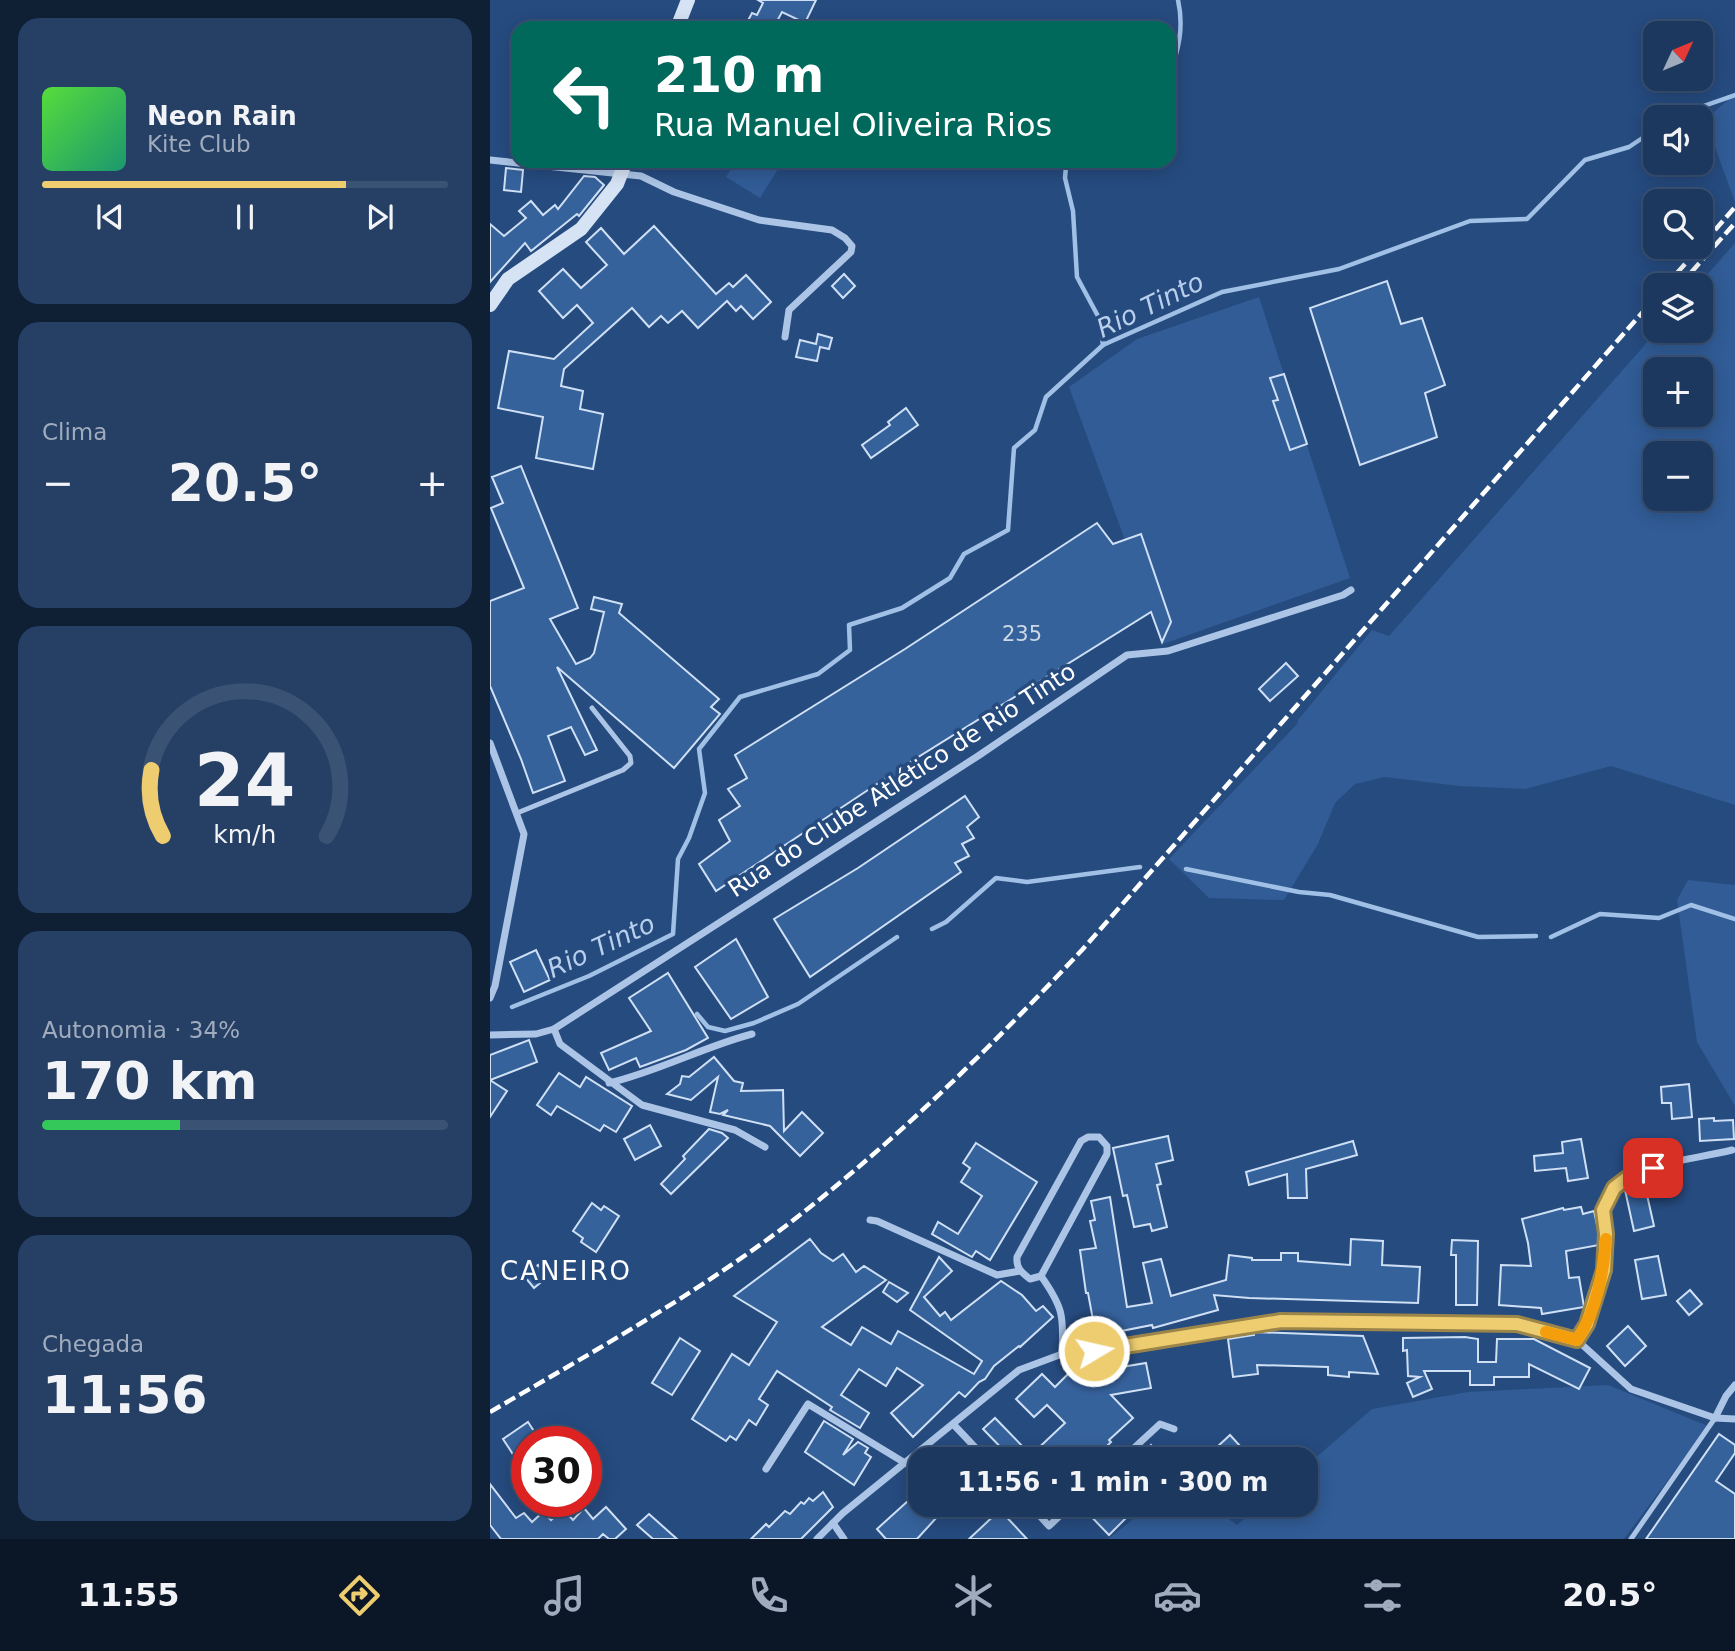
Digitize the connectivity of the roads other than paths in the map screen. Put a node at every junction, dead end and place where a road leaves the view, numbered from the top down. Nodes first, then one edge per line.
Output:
1 (688, 0) edge
2 (680, 21) edge
3 (490, 160) edge
4 (511, 161) edge
5 (624, 168) edge
6 (626, 168) edge
7 (490, 305) edge
8 (785, 337) dead end
9 (1351, 590) dead end
10 (592, 708) dead end
11 (490, 743) edge
12 (517, 813) junction
13 (492, 986) edge
14 (490, 998) edge
15 (554, 1029) junction
16 (752, 1034) dead end
17 (490, 1035) edge
18 (610, 1083) junction
19 (765, 1147) dead end
20 (1732, 1150) dead end
21 (870, 1220) dead end
22 (1020, 1271) junction
23 (1041, 1276) junction
24 (1577, 1340) junction
25 (1062, 1354) junction
26 (1735, 1385) edge
27 (1715, 1418) junction
28 (1735, 1419) edge
29 (954, 1425) junction
30 (1174, 1429) dead end
31 (975, 1447) edge
32 (1135, 1447) edge
33 (905, 1463) junction
34 (766, 1469) dead end
35 (1041, 1517) edge
36 (1058, 1517) edge
37 (833, 1523) junction
38 (817, 1539) edge
39 (844, 1539) edge
40 (1631, 1539) edge

1 - 2 street
3 - 4 street
5 - 7 street
6 - 8 street
9 - 15 street, Rua do Clube Atlético de Rio Tinto
10 - 12 lane
11 - 12 street
12 - 13 street
13 - 14 street
15 - 17 street, Rua do Clube Atlético de Rio Tinto
15 - 18 street
16 - 18 street
18 - 19 street
20 - 24 street
21 - 22 street
22 - 23 street
22 - 23 street
23 - 25 street
24 - 25 street
24 - 27 street
25 - 29 street
26 - 27 street
27 - 28 street
27 - 40 lane
29 - 31 street
29 - 33 street
30 - 32 street
33 - 34 street
33 - 37 street
35 - 36 street
37 - 38 street
37 - 39 street

